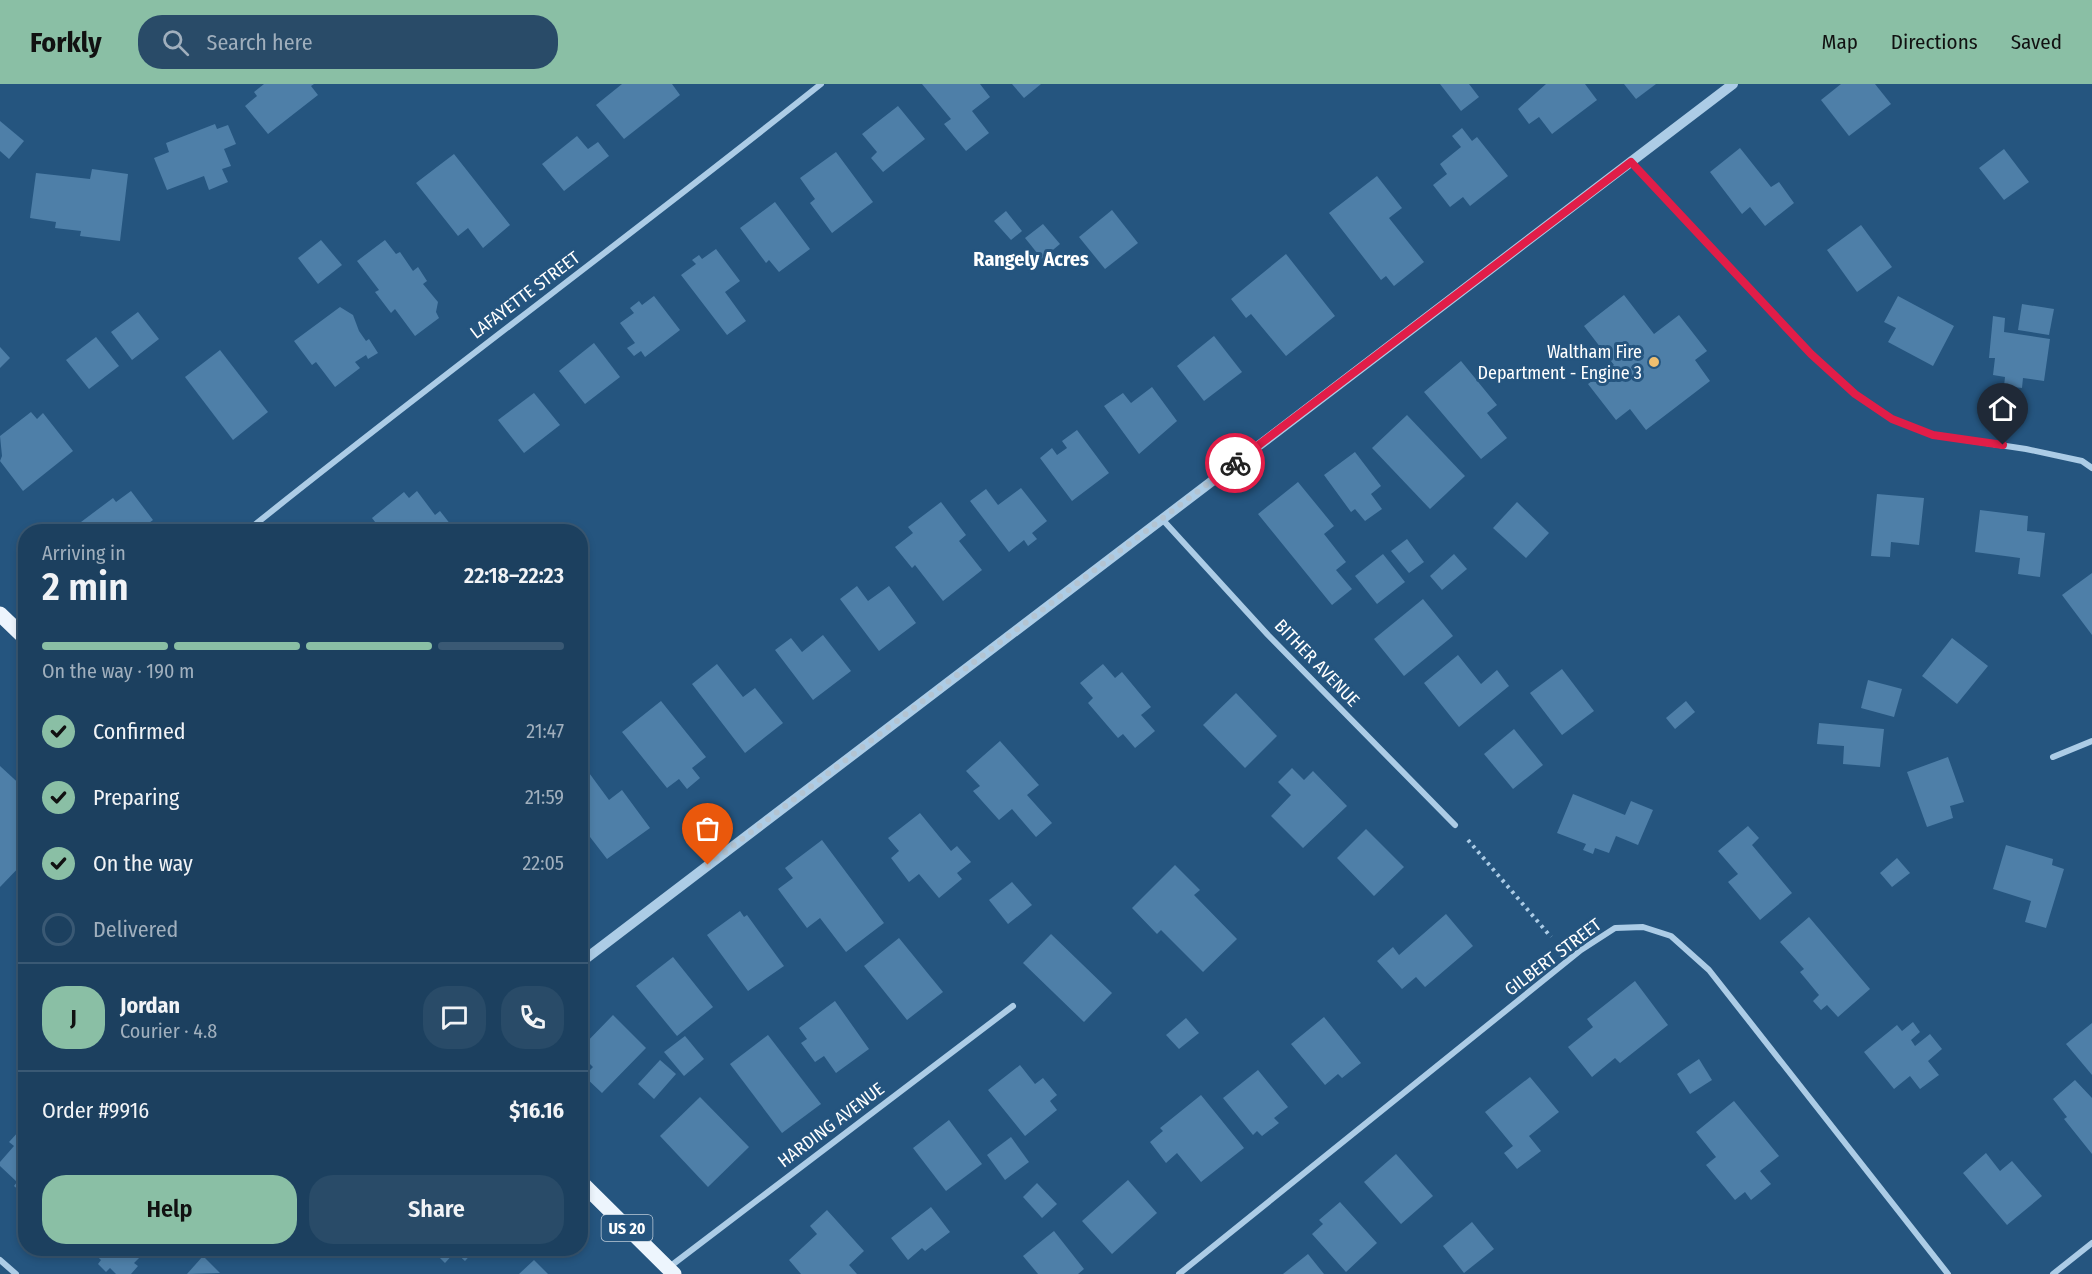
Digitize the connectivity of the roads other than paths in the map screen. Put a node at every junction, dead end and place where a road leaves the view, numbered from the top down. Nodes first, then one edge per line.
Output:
1 (822, 84) edge
2 (1733, 84) edge
3 (1631, 162) junction
4 (2092, 468) edge
5 (1162, 519) junction
6 (256, 524) edge
7 (0, 614) edge
8 (18, 631) edge
9 (2092, 741) edge
10 (2053, 757) dead end
11 (1455, 825) road end
12 (588, 957) edge
13 (1013, 1006) dead end
14 (588, 1189) edge
15 (2092, 1243) edge
16 (0, 1260) edge
17 (671, 1271) edge
18 (16, 1274) edge
19 (1179, 1274) edge
20 (1948, 1274) edge
21 (2053, 1274) edge

1 - 6 street, LAFAYETTE STREET
2 - 3 street
3 - 4 street
3 - 5 street
5 - 11 street, BITHER AVENUE
5 - 12 street
7 - 8 main road
9 - 10 street
13 - 17 street, HARDING AVENUE
14 - 17 main road, US 20
15 - 21 street
16 - 18 street
19 - 20 street, GILBERT STREET

